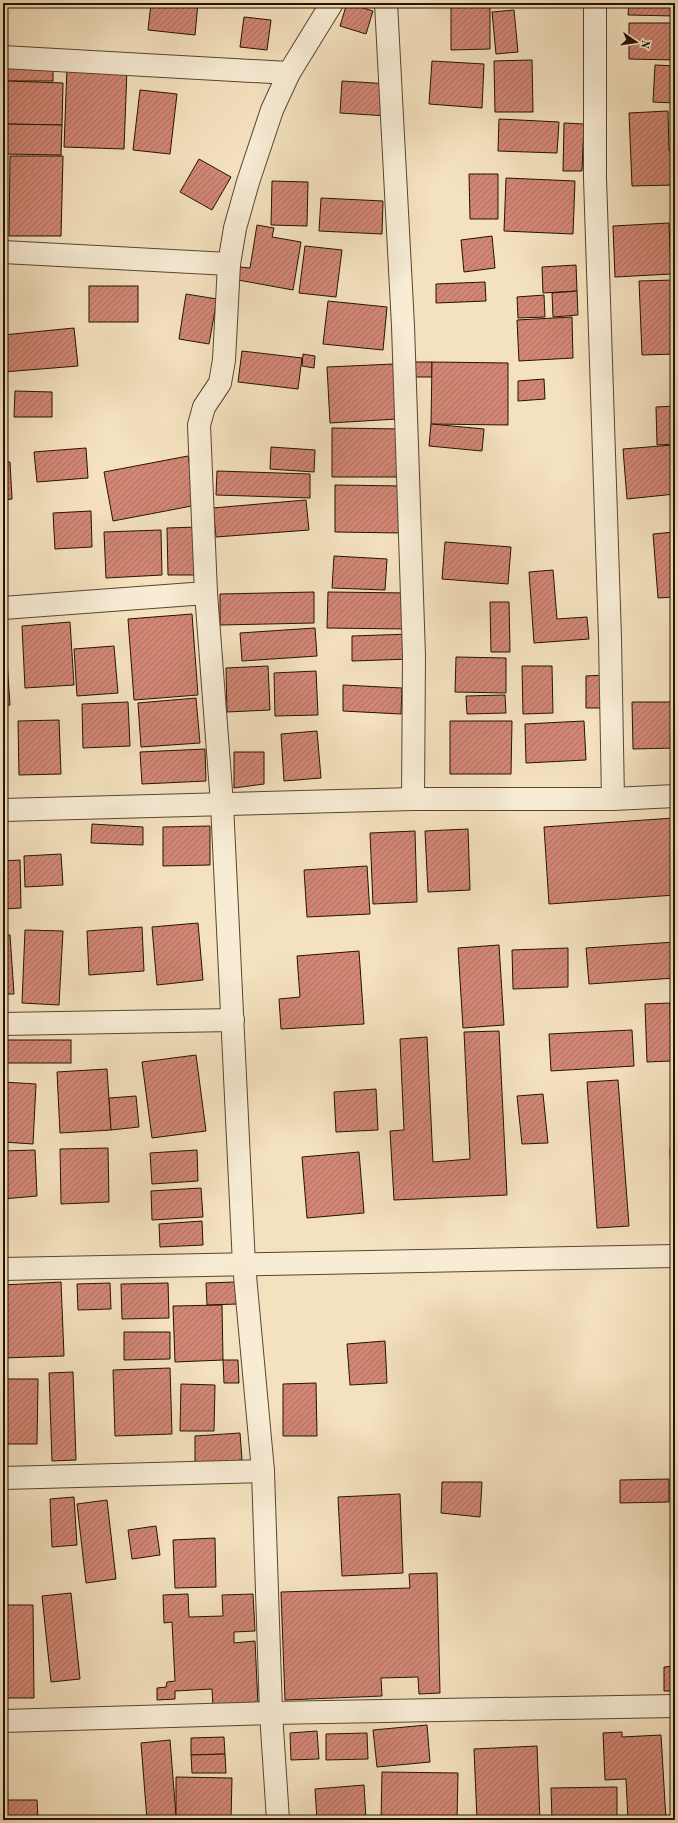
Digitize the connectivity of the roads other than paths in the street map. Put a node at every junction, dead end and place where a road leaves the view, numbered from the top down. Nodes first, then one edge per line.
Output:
1 (332, 3) edge
2 (386, 3) edge
3 (595, 3) edge
4 (3, 57) edge
5 (289, 73) junction
6 (3, 252) edge
7 (229, 264) junction
8 (206, 592) junction
9 (3, 608) edge
10 (675, 796) edge
11 (413, 799) junction
12 (614, 799) junction
13 (222, 804) junction
14 (3, 810) edge
15 (233, 1020) junction
16 (3, 1024) edge
17 (675, 1256) edge
18 (244, 1265) junction
19 (3, 1269) edge
20 (263, 1471) junction
21 (3, 1478) edge
22 (675, 1706) edge
23 (271, 1713) junction
24 (3, 1721) edge
25 (278, 1820) edge

1 - 5 street
2 - 11 street
3 - 12 street
4 - 5 street
5 - 7 street
6 - 7 street
7 - 8 street
8 - 9 street
8 - 13 street
10 - 12 street
11 - 12 street
11 - 13 street
13 - 14 street
13 - 15 street
15 - 16 street
15 - 18 street
17 - 18 street
18 - 19 street
18 - 20 street
20 - 21 street
20 - 23 street
22 - 23 street
23 - 24 street
23 - 25 street

